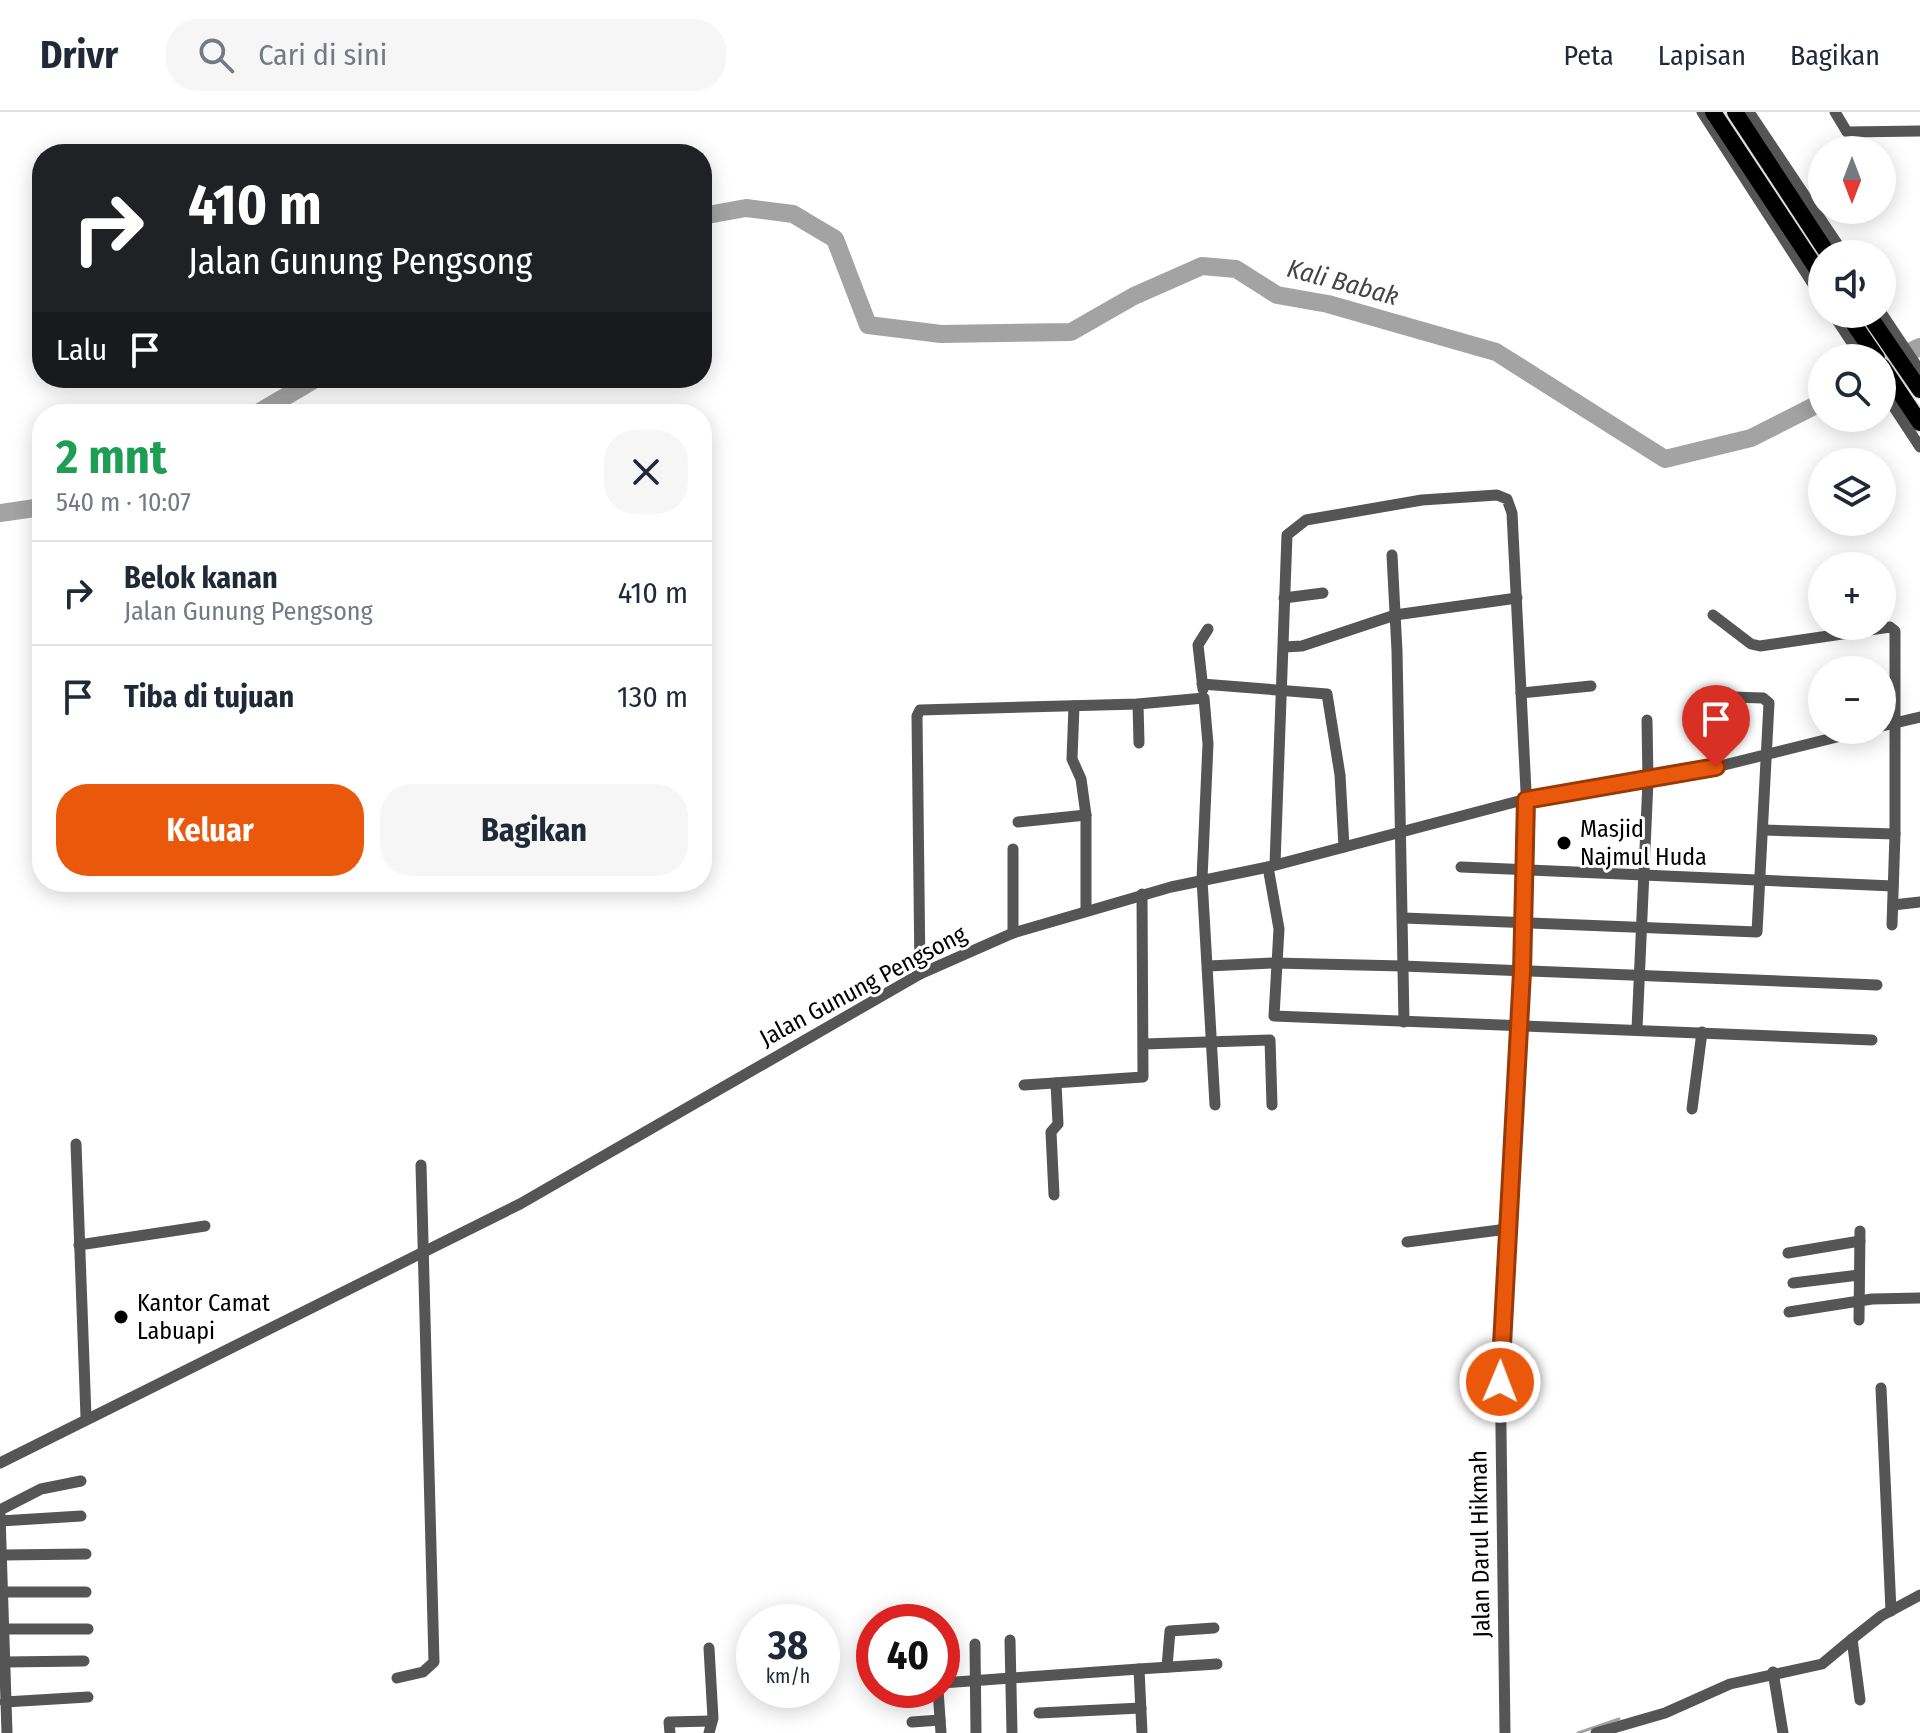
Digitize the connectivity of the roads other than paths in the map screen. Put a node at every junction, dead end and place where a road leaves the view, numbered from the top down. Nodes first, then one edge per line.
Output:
1 (1702, 112) edge
2 (1713, 112) edge
3 (1735, 112) edge
4 (1749, 112) edge
5 (1835, 112) edge
6 (1920, 131) edge
7 (1787, 234) junction
8 (1819, 240) edge
9 (1835, 240) edge
10 (1808, 264) edge
11 (1878, 328) edge
12 (1891, 328) edge
13 (1920, 371) edge
14 (1920, 390) edge
15 (1896, 392) edge
16 (1896, 405) edge
17 (1916, 428) edge
18 (1920, 447) edge
19 (1392, 555) dead end
20 (1323, 593) dead end
21 (1284, 598) junction
22 (1517, 598) junction
23 (1395, 615) junction
24 (1713, 615) dead end
25 (1208, 629) dead end
26 (1284, 647) junction
27 (1891, 656) edge
28 (1202, 684) junction
29 (1591, 686) dead end
30 (1282, 691) junction
31 (1521, 693) junction
32 (1700, 696) dead end
33 (1204, 698) junction
34 (1138, 704) junction
35 (1074, 706) junction
36 (1920, 717) edge
37 (1647, 720) dead end
38 (1896, 723) edge
39 (1139, 743) dead end
40 (1813, 744) edge
41 (1889, 744) edge
42 (1768, 756) junction
43 (1648, 781) junction
44 (1526, 800) junction
45 (1086, 815) junction
46 (1018, 822) dead end
47 (1763, 830) junction
48 (1401, 831) junction
49 (1895, 834) junction
50 (1344, 847) junction
51 (1013, 849) dead end
52 (1272, 866) junction
53 (1461, 867) dead end
54 (1525, 869) junction
55 (1645, 876) junction
56 (1202, 879) junction
57 (1761, 881) junction
58 (1893, 886) junction
59 (1142, 894) junction
60 (1920, 902) edge
61 (1893, 905) junction
62 (1086, 909) junction
63 (1404, 918) junction
64 (1524, 922) junction
65 (1892, 925) dead end
66 (1643, 927) junction
67 (1013, 933) junction
68 (1274, 963) junction
69 (1208, 966) junction
70 (1403, 966) junction
71 (1522, 972) junction
72 (920, 974) junction
73 (1639, 977) junction
74 (1877, 985) dead end
75 (1404, 1022) junction
76 (1519, 1027) junction
77 (1637, 1029) junction
78 (1702, 1032) junction
79 (1872, 1040) dead end
80 (1211, 1041) junction
81 (1144, 1044) junction
82 (1056, 1083) junction
83 (1024, 1085) dead end
84 (1215, 1105) dead end
85 (1272, 1105) dead end
86 (1692, 1109) dead end
87 (76, 1144) dead end
88 (421, 1165) dead end
89 (1054, 1195) dead end
90 (205, 1226) dead end
91 (1507, 1229) junction
92 (1407, 1242) dead end
93 (79, 1245) junction
94 (425, 1250) junction
95 (1788, 1253) dead end
96 (1859, 1275) junction
97 (1793, 1283) dead end
98 (1920, 1298) edge
99 (1859, 1301) junction
100 (1789, 1312) dead end
101 (1859, 1320) dead end
102 (1881, 1388) dead end
103 (86, 1417) junction
104 (0, 1463) edge
105 (81, 1481) dead end
106 (0, 1516) edge
107 (81, 1516) dead end
108 (86, 1554) dead end
109 (3, 1555) junction
110 (3, 1592) junction
111 (86, 1592) dead end
112 (1920, 1595) edge
113 (1891, 1611) junction
114 (1214, 1628) dead end
115 (4, 1629) junction
116 (88, 1629) dead end
117 (1852, 1639) junction
118 (1010, 1640) dead end
119 (975, 1644) dead end
120 (709, 1648) dead end
121 (84, 1661) dead end
122 (5, 1662) junction
123 (1217, 1664) dead end
124 (1167, 1667) junction
125 (1139, 1669) junction
126 (1773, 1672) junction
127 (1010, 1676) junction
128 (397, 1678) dead end
129 (975, 1679) junction
130 (960, 1681) edge
131 (88, 1697) dead end
132 (1860, 1700) dead end
133 (5, 1702) junction
134 (1141, 1708) junction
135 (1039, 1713) dead end
136 (912, 1722) dead end
137 (710, 1727) edge
138 (940, 1727) edge
139 (7, 1733) edge
140 (670, 1733) edge
141 (976, 1733) edge
142 (1012, 1733) edge
143 (1142, 1733) edge
144 (1505, 1733) edge
145 (1596, 1733) edge
146 (1783, 1733) edge

1 - 7 street
2 - 7 highway
3 - 8 highway
4 - 9 street
5 - 6 street
7 - 10 highway
11 - 14 highway
12 - 13 street
15 - 17 highway
16 - 17 street
17 - 18 street
19 - 23 street
20 - 21 street
21 - 22 street, Jalan Darul Hikmah
21 - 26 street, Jalan Darul Hikmah
22 - 23 street
22 - 31 street, Jalan Darul Hikmah
23 - 26 street
23 - 48 street
24 - 27 street
25 - 28 street
26 - 30 street, Jalan Darul Hikmah
28 - 30 street
28 - 33 street
29 - 31 street
30 - 50 street
30 - 52 street, Jalan Darul Hikmah
31 - 44 street, Jalan Darul Hikmah
32 - 42 street
33 - 34 street
33 - 56 street
34 - 35 street
34 - 39 street
35 - 45 street
35 - 72 street
36 - 38 street
37 - 43 street
40 - 42 street, Jalan Gunung Pengsong
41 - 49 street
42 - 43 street, Jalan Gunung Pengsong
42 - 47 street
43 - 44 street, Jalan Gunung Pengsong
43 - 55 street
44 - 48 street, Jalan Gunung Pengsong
44 - 54 street, Jalan Darul Hikmah
45 - 46 street
45 - 62 street
47 - 49 street
47 - 57 street
48 - 50 street, Jalan Gunung Pengsong
48 - 63 street
49 - 58 street
50 - 52 street, Jalan Gunung Pengsong
51 - 67 street
52 - 56 street, Jalan Gunung Pengsong
52 - 68 street, Jalan Darul Hikmah
53 - 54 street
54 - 55 street
54 - 64 street, Jalan Darul Hikmah
55 - 57 street
55 - 66 street
56 - 59 street, Jalan Gunung Pengsong
56 - 69 street
57 - 58 street
57 - 66 street
58 - 61 street
59 - 62 street, Jalan Gunung Pengsong
59 - 81 street
60 - 61 street
61 - 65 street
62 - 67 street, Jalan Gunung Pengsong
63 - 64 street
63 - 70 street
64 - 66 street
64 - 71 street, Jalan Darul Hikmah
66 - 73 street
67 - 72 street, Jalan Gunung Pengsong
68 - 69 street
68 - 70 street
68 - 75 street, Jalan Darul Hikmah
69 - 80 street
70 - 71 street
70 - 75 street
71 - 73 street
71 - 76 street, Jalan Darul Hikmah
72 - 94 street, Jalan Gunung Pengsong
73 - 74 street
73 - 77 street
75 - 76 street
76 - 77 street
76 - 91 street, Jalan Darul Hikmah
77 - 78 street
78 - 79 street
78 - 86 street
80 - 81 street
80 - 84 street
80 - 85 street
81 - 82 street
82 - 83 street
82 - 89 street
87 - 93 street
88 - 94 street
90 - 93 street
91 - 92 street
91 - 144 street, Jalan Darul Hikmah
93 - 103 street
94 - 103 street, Jalan Gunung Pengsong
94 - 128 street
95 - 96 street
96 - 97 street
96 - 99 street
98 - 99 street
99 - 100 street
99 - 101 street
102 - 113 street
103 - 104 street, Jalan Gunung Pengsong
105 - 106 street
106 - 107 street
106 - 109 street
108 - 109 street
109 - 110 street
110 - 111 street
110 - 115 street
112 - 113 street
113 - 117 street
114 - 124 street
115 - 116 street
115 - 122 street
117 - 126 street
117 - 132 street
118 - 127 street
119 - 129 street
120 - 137 street
121 - 122 street
122 - 133 street
123 - 124 street
124 - 125 street
125 - 127 street
125 - 134 street
126 - 145 street
126 - 146 street
127 - 129 street
127 - 142 street
129 - 130 street
129 - 141 street
131 - 133 street
133 - 139 street
134 - 135 street
134 - 143 street
136 - 138 street
137 - 140 street

